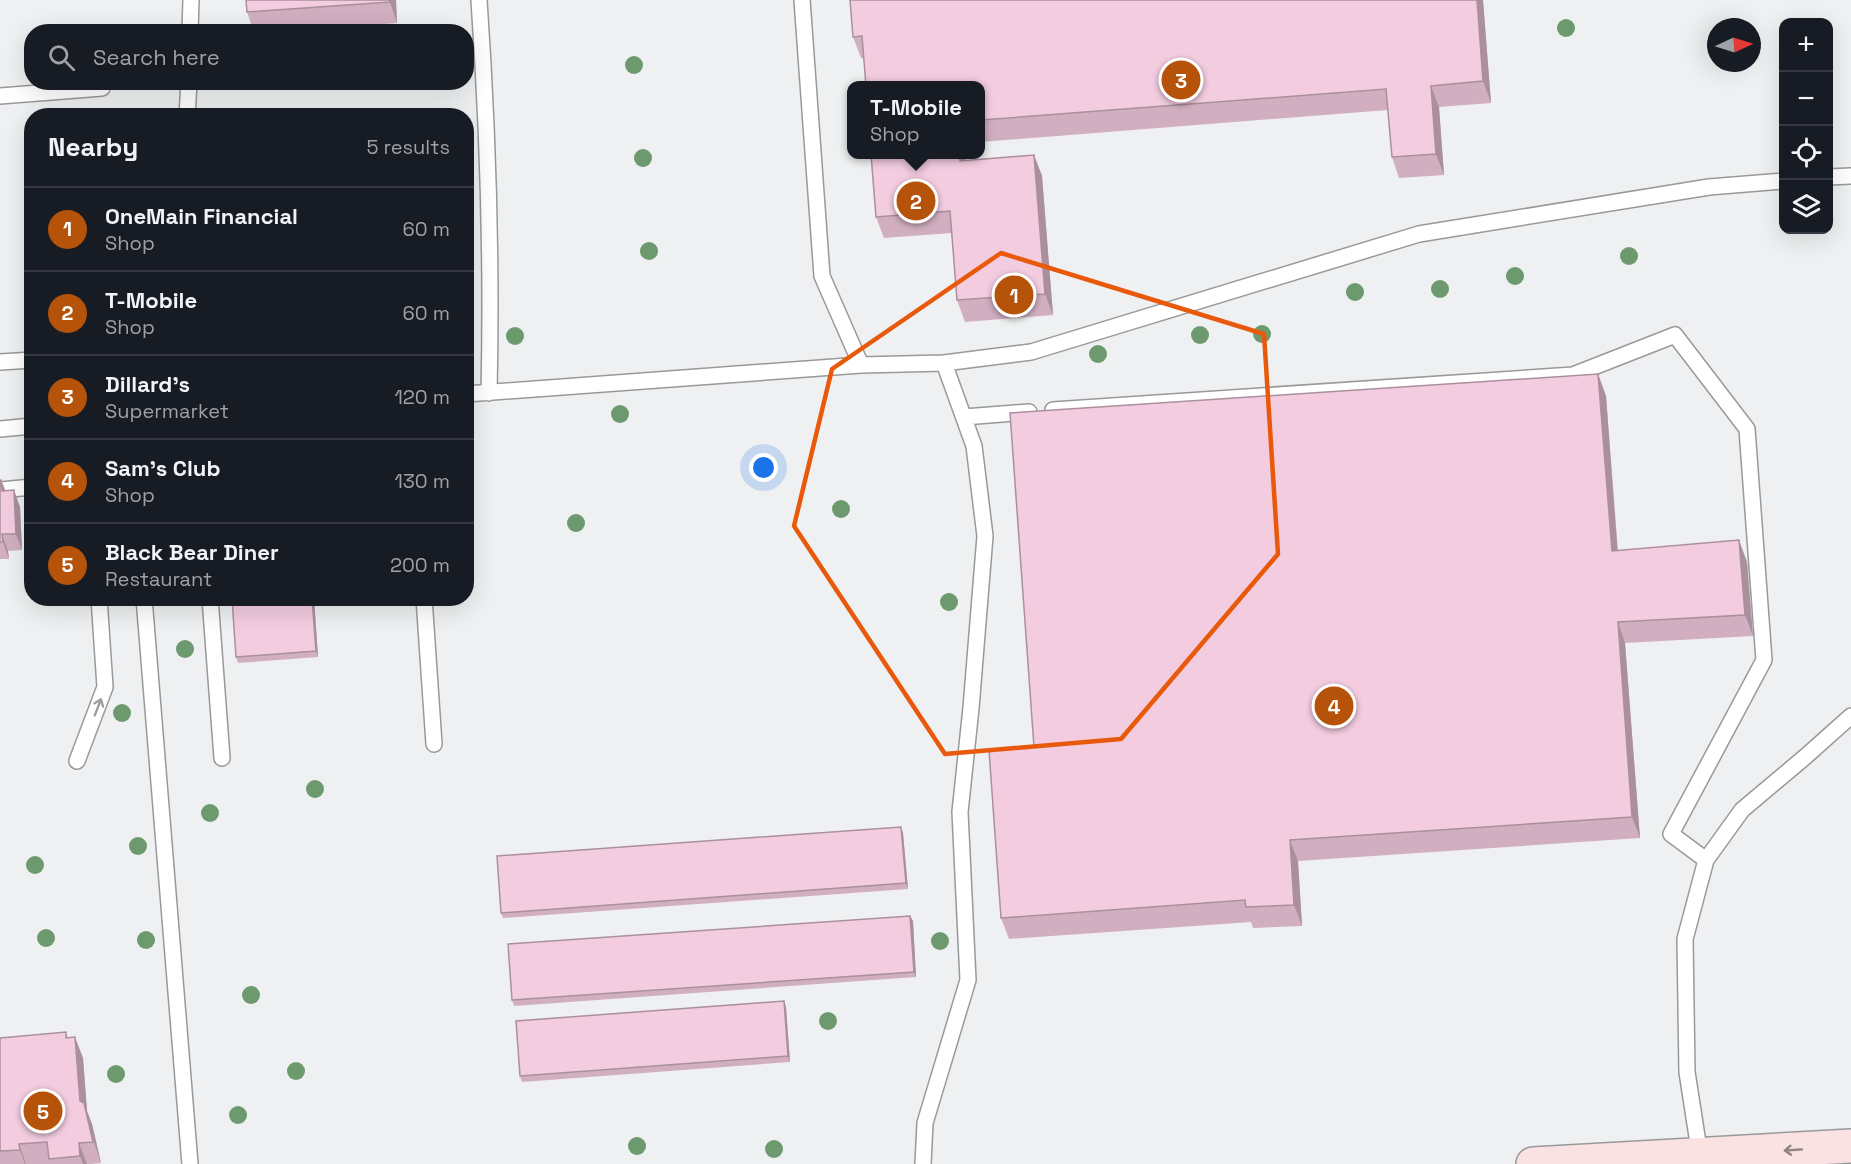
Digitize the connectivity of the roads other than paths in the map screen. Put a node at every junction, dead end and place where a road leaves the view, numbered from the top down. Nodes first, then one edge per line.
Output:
1 (191, 0) edge
2 (479, 0) edge
3 (801, 0) edge
4 (190, 24) edge
5 (76, 90) edge
6 (189, 90) edge
7 (0, 96) edge
8 (187, 108) edge
9 (1851, 176) edge
10 (1833, 177) edge
11 (1779, 181) edge
12 (24, 360) edge
13 (0, 362) edge
14 (944, 363) junction
15 (861, 365) junction
16 (489, 393) junction
17 (474, 394) edge
18 (964, 417) junction
19 (24, 427) edge
20 (0, 429) edge
21 (24, 488) edge
22 (0, 490) edge
23 (100, 606) edge
24 (145, 606) edge
25 (211, 606) edge
26 (425, 606) edge
27 (1851, 716) edge
28 (434, 744) dead end
29 (222, 758) dead end
30 (77, 761) dead end
31 (1707, 860) junction
32 (1851, 1146) edge
33 (1700, 1156) junction
34 (190, 1164) edge
35 (923, 1164) edge
36 (1533, 1164) edge

1 - 4 lane
2 - 16 lane
3 - 15 lane
5 - 7 lane
6 - 8 lane
9 - 10 lane
11 - 14 lane
12 - 13 lane
14 - 15 lane
14 - 18 lane
15 - 16 lane
16 - 17 lane
18 - 31 lane
18 - 35 lane
19 - 20 lane
21 - 22 lane
30 -> 23 lane
24 - 34 lane
25 - 29 lane
26 - 28 lane
27 - 31 lane
31 - 33 lane
32 -> 33 street
33 - 36 street

